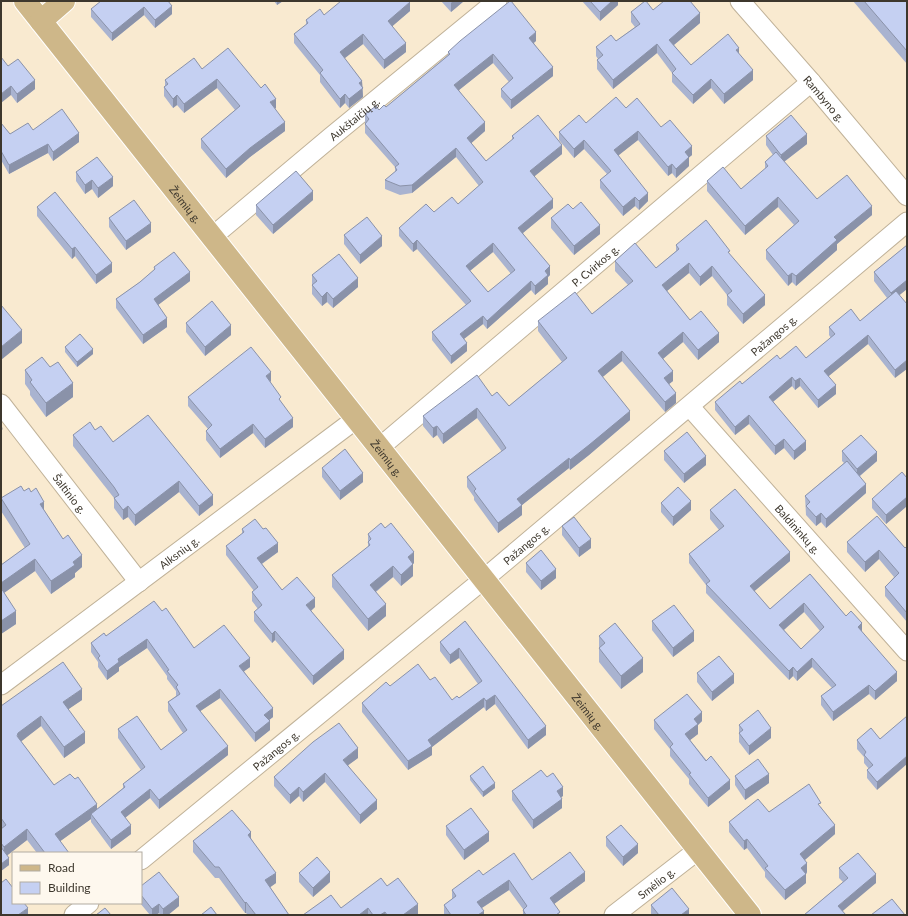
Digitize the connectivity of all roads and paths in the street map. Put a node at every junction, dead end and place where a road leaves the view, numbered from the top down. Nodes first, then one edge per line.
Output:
1 (25, 1) edge
2 (64, 1) edge
3 (497, 1) edge
4 (740, 1) edge
5 (41, 21) junction
6 (811, 82) junction
7 (907, 196) edge
8 (907, 222) edge
9 (212, 237) junction
10 (1, 404) edge
11 (690, 407) junction
12 (356, 420) junction
13 (379, 448) junction
14 (484, 579) junction
15 (139, 582) junction
16 (907, 651) edge
17 (1, 685) edge
18 (698, 850) junction
19 (142, 859) edge
20 (88, 904) edge
21 (74, 915) edge
22 (614, 915) edge
23 (750, 915) edge

1 - 5 main road, Žeimių g.
2 - 5 main road
3 - 9 street, Aukštaičių g.
4 - 6 street, Rambyno g.
5 - 9 main road, Žeimių g.
6 - 7 street, Rambyno g.
6 - 13 street, P. Cvirkos g.
8 - 11 street, Pažangos g.
9 - 12 main road, Žeimių g.
10 - 15 street, Šaltinio g.
11 - 14 street, Pažangos g.
11 - 16 street, Baldininkų g.
12 - 13 main road, Žeimių g.
12 - 15 street, Alksnių g.
13 - 14 main road, Žeimių g.
14 - 18 main road, Žeimių g.
14 - 19 street, Pažangos g.
15 - 17 street, Alksnių g.
18 - 22 street, Smėlio g.
18 - 23 main road, Žeimių g.
20 - 21 street

